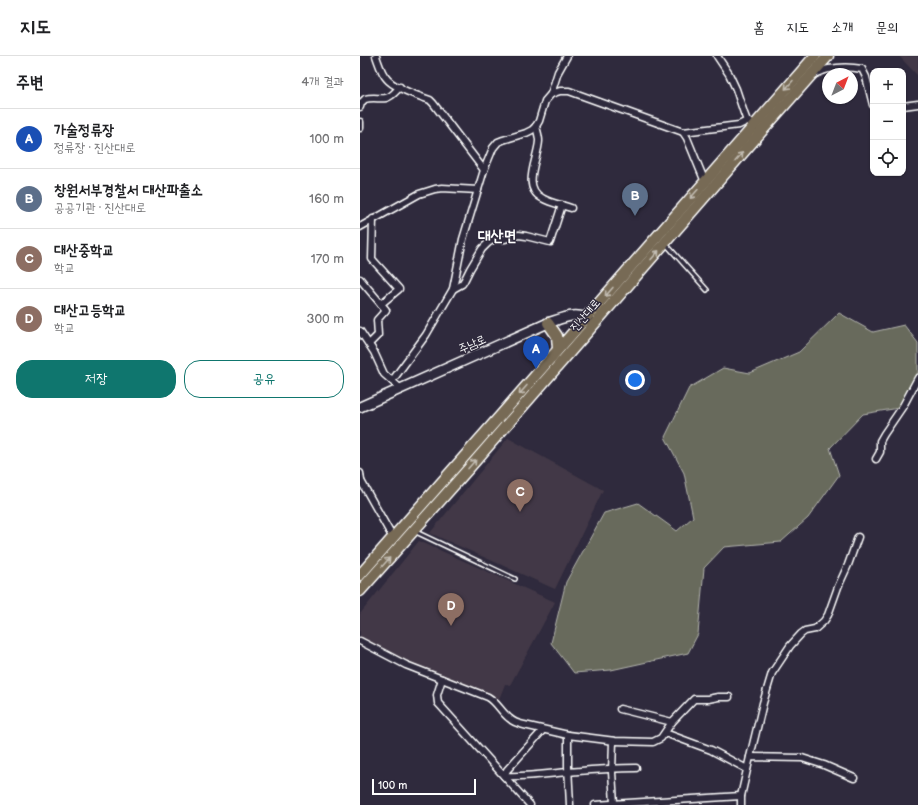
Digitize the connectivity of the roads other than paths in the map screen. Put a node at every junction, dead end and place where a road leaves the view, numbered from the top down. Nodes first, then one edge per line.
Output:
1 (376, 56) edge
2 (567, 56) edge
3 (717, 56) edge
4 (815, 56) edge
5 (828, 56) edge
6 (801, 72) junction
7 (811, 76) junction
8 (400, 87) junction
9 (551, 94) junction
10 (873, 104) edge
11 (918, 104) edge
12 (906, 106) edge
13 (360, 107) edge
14 (360, 122) edge
15 (536, 126) junction
16 (754, 126) junction
17 (360, 128) edge
18 (683, 132) junction
19 (484, 170) junction
20 (705, 182) junction
21 (478, 190) junction
22 (562, 205) junction
23 (571, 208) dead end
24 (373, 219) junction
25 (360, 227) edge
26 (662, 239) junction
27 (360, 279) edge
28 (453, 289) junction
29 (707, 290) dead end
30 (381, 304) junction
31 (590, 322) junction
32 (548, 324) junction
33 (360, 331) edge
34 (369, 344) junction
35 (558, 349) junction
36 (918, 378) edge
37 (392, 381) junction
38 (401, 389) junction
39 (360, 407) edge
40 (876, 459) dead end
41 (360, 472) edge
42 (361, 481) edge
43 (405, 524) junction
44 (414, 531) junction
45 (858, 537) dead end
46 (393, 538) junction
47 (360, 575) edge
48 (515, 579) dead end
49 (360, 591) edge
50 (360, 641) edge
51 (442, 679) junction
52 (729, 697) dead end
53 (620, 709) dead end
54 (672, 722) junction
55 (543, 730) junction
56 (666, 733) junction
57 (568, 735) junction
58 (613, 740) junction
59 (750, 757) junction
60 (612, 768) junction
61 (636, 768) dead end
62 (747, 769) junction
63 (568, 772) junction
64 (504, 776) junction
65 (854, 778) dead end
66 (741, 796) junction
67 (614, 803) junction
68 (530, 805) edge
69 (570, 805) edge
70 (595, 805) edge
71 (741, 805) edge

1 - 8 street
2 - 9 street
3 - 16 street
4 - 6 main road, 진산대로
5 - 7 main road, 진산대로
6 - 7 street
6 -> 16 main road, 진산대로
7 - 10 street
7 - 16 main road, 진산대로
8 - 13 street
8 - 19 street
9 - 15 street
9 - 18 street
11 - 12 street
14 - 17 street
15 - 19 street
15 - 22 street
16 - 18 street
16 - 20 main road, 진산대로
26 -> 16 main road, 진산대로
18 - 20 street
19 - 21 street
20 -> 26 main road, 진산대로
21 - 24 street
21 - 28 street
22 - 23 street
22 - 28 street
24 - 25 street
24 - 30 street
26 - 29 lane
26 - 31 main road, 진산대로
27 - 30 street
28 - 37 street
30 - 34 street
31 - 32 street, 주남로
31 - 35 main road, 진산대로
44 -> 31 main road, 진산대로
32 - 35 main road
32 - 38 street, 주남로
33 - 34 street
34 - 37 street
35 -> 43 main road, 진산대로
36 - 40 street
37 - 38 street
38 - 39 street, 주남로
41 - 42 street
42 - 46 street
43 - 44 lane
43 - 46 main road, 진산대로
44 - 48 lane
49 -> 44 main road, 진산대로
45 - 59 street
46 - 47 main road, 진산대로
50 - 51 street
51 - 55 street
51 - 64 street
52 - 54 street
53 - 54 street
54 - 56 street
55 - 57 street
55 - 64 street
56 - 58 street
56 - 62 street
57 - 58 street
57 - 63 street
58 - 60 street
59 - 62 street
59 - 65 street
60 - 61 street
60 - 63 street
60 - 67 street
62 - 66 street
63 - 64 street
63 - 69 street
64 - 68 street
66 - 67 street
66 - 71 street
67 - 70 street

